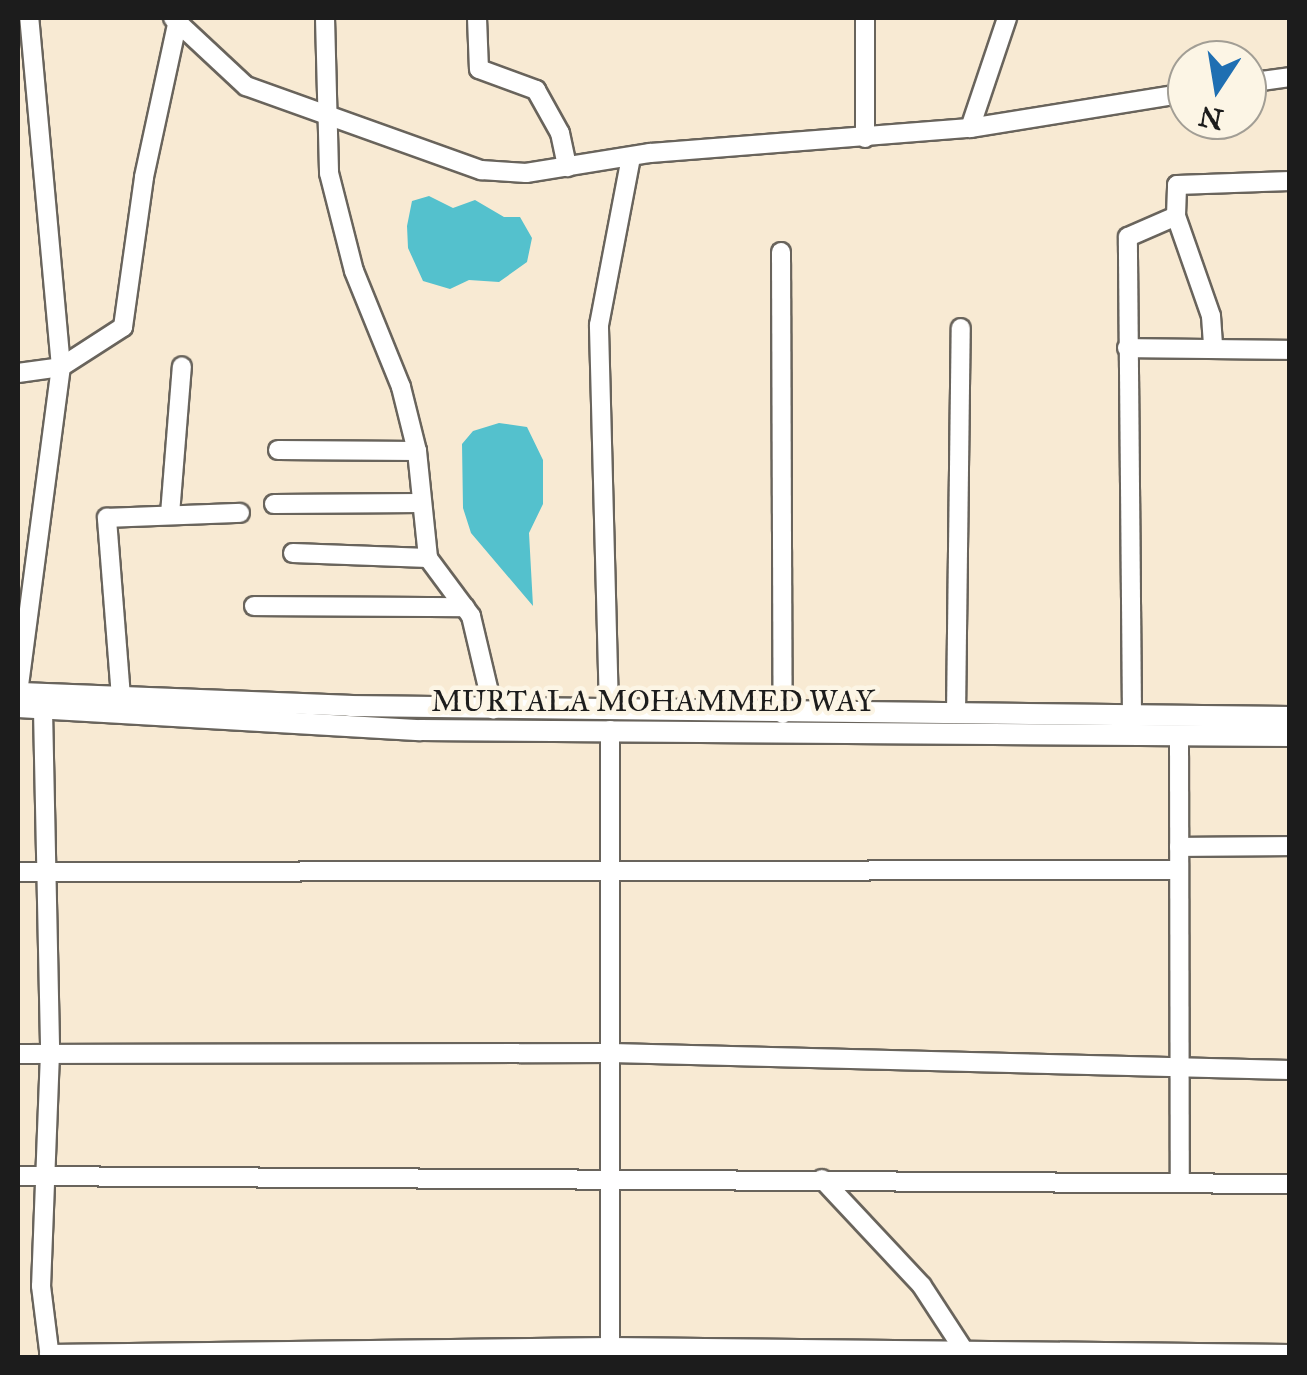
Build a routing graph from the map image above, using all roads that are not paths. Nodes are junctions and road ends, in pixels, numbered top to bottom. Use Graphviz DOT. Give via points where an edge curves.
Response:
graph roads {
  1 [pos="27,18"];
  2 [pos="325,18"];
  3 [pos="477,18"];
  4 [pos="864,18"];
  5 [pos="1007,18"];
  6 [pos="175,21"];
  7 [pos="18,37"];
  8 [pos="1167,96"];
  9 [pos="324,113"];
  10 [pos="970,128"];
  11 [pos="865,138"];
  12 [pos="631,158"];
  13 [pos="567,167"];
  14 [pos="1290,181"];
  15 [pos="1176,216"];
  16 [pos="781,252"];
  17 [pos="960,328"];
  18 [pos="1127,348"];
  19 [pos="1214,348"];
  20 [pos="1290,350"];
  21 [pos="182,366"];
  22 [pos="61,367"];
  23 [pos="18,373"];
  24 [pos="278,450"];
  25 [pos="417,451"];
  26 [pos="274,504"];
  27 [pos="421,504"];
  28 [pos="240,513"];
  29 [pos="170,514"];
  30 [pos="293,553"];
  31 [pos="428,558"];
  32 [pos="254,606"];
  33 [pos="465,607"];
  34 [pos="18,693"];
  35 [pos="120,697"];
  36 [pos="18,708"];
  37 [pos="493,709"];
  38 [pos="43,710"];
  39 [pos="784,714"];
  40 [pos="956,714"];
  41 [pos="1132,714"];
  42 [pos="1290,717"];
  43 [pos="609,720"];
  44 [pos="1179,735"];
  45 [pos="1290,736"];
  46 [pos="1290,846"];
  47 [pos="1179,847"];
  48 [pos="608,870"];
  49 [pos="1180,870"];
  50 [pos="18,872"];
  51 [pos="46,872"];
  52 [pos="611,1052"];
  53 [pos="50,1053"];
  54 [pos="18,1054"];
  55 [pos="1179,1068"];
  56 [pos="1290,1070"];
  57 [pos="44,1175"];
  58 [pos="18,1176"];
  59 [pos="609,1176"];
  60 [pos="822,1180"];
  61 [pos="1180,1184"];
  62 [pos="1290,1184"];
  63 [pos="964,1349"];
  64 [pos="610,1352"];
  65 [pos="1290,1354"];
  66 [pos="988,1355"];
  67 [pos="49,1356"];
  1 -- 7 [label="street"];
  1 -- 22 [label="street"];
  2 -- 9 [label="street"];
  3 -- 13 [label="street" via="479,69 536,90 560,133"];
  4 -- 11 [label="street"];
  5 -- 10 [label="street"];
  6 -- 9 [label="street" via="246,86"];
  6 -- 22 [label="street" via="144,177 126,320 119,333"];
  8 -- 10 [label="street"];
  9 -- 13 [label="street" via="482,170"];
  9 -- 25 [label="street" via="330,173 354,271 401,387"];
  10 -- 11 [label="street"];
  11 -- 12 [label="street"];
  12 -- 13 [label="street"];
  12 -- 43 [label="street" via="599,324"];
  14 -- 15 [label="street" via="1183,183 1174,190"];
  15 -- 18 [label="street" via="1128,237"];
  15 -- 19 [label="street" via="1211,316"];
  16 -- 39 [label="street"];
  17 -- 40 [label="street"];
  18 -- 19 [label="street"];
  18 -- 41 [label="street"];
  19 -- 20 [label="street"];
  21 -- 29 [label="street"];
  22 -- 23 [label="street"];
  22 -- 34 [label="street"];
  24 -- 25 [label="street"];
  25 -- 27 [label="street"];
  26 -- 27 [label="street"];
  27 -- 31 [label="street"];
  28 -- 29 [label="street"];
  29 -- 35 [label="street" via="107,518"];
  30 -- 31 [label="street"];
  31 -- 33 [label="street"];
  32 -- 33 [label="street"];
  33 -- 37 [label="street" via="479,637"];
  34 -- 35 [label="main road, MURTALA MOHAMMED WAY"];
  35 -- 37 [label="main road, MURTALA MOHAMMED WAY"];
  36 -- 38 [label="main road, MURTALA MOHAMMED WAY"];
  37 -- 43 [label="main road, MURTALA MOHAMMED WAY"];
  38 -- 43 [label="main road, MURTALA MOHAMMED WAY" via="318,727"];
  38 -- 51 [label="street"];
  39 -- 40 [label="main road, MURTALA MOHAMMED WAY"];
  39 -- 43 [label="main road, MURTALA MOHAMMED WAY"];
  40 -- 41 [label="main road, MURTALA MOHAMMED WAY"];
  41 -- 42 [label="main road, MURTALA MOHAMMED WAY"];
  43 -- 44 [label="main road, MURTALA MOHAMMED WAY"];
  43 -- 48 [label="street"];
  44 -- 45 [label="main road, MURTALA MOHAMMED WAY"];
  44 -- 47 [label="street"];
  46 -- 47 [label="street"];
  47 -- 49 [label="street"];
  48 -- 49 [label="street"];
  48 -- 51 [label="street"];
  48 -- 52 [label="street"];
  49 -- 55 [label="street"];
  50 -- 51 [label="street"];
  51 -- 53 [label="street"];
  52 -- 53 [label="street"];
  52 -- 55 [label="street"];
  52 -- 59 [label="street"];
  53 -- 54 [label="street"];
  53 -- 57 [label="street"];
  55 -- 56 [label="street"];
  55 -- 61 [label="street"];
  57 -- 58 [label="street"];
  57 -- 59 [label="street"];
  57 -- 67 [label="street" via="41,1286"];
  59 -- 60 [label="street"];
  59 -- 64 [label="street"];
  60 -- 61 [label="street"];
  60 -- 63 [label="street" via="922,1286"];
  61 -- 62 [label="street"];
  63 -- 64 [label="street"];
  63 -- 66 [label="street"];
  64 -- 67 [label="street"];
  65 -- 66 [label="street"];
}
